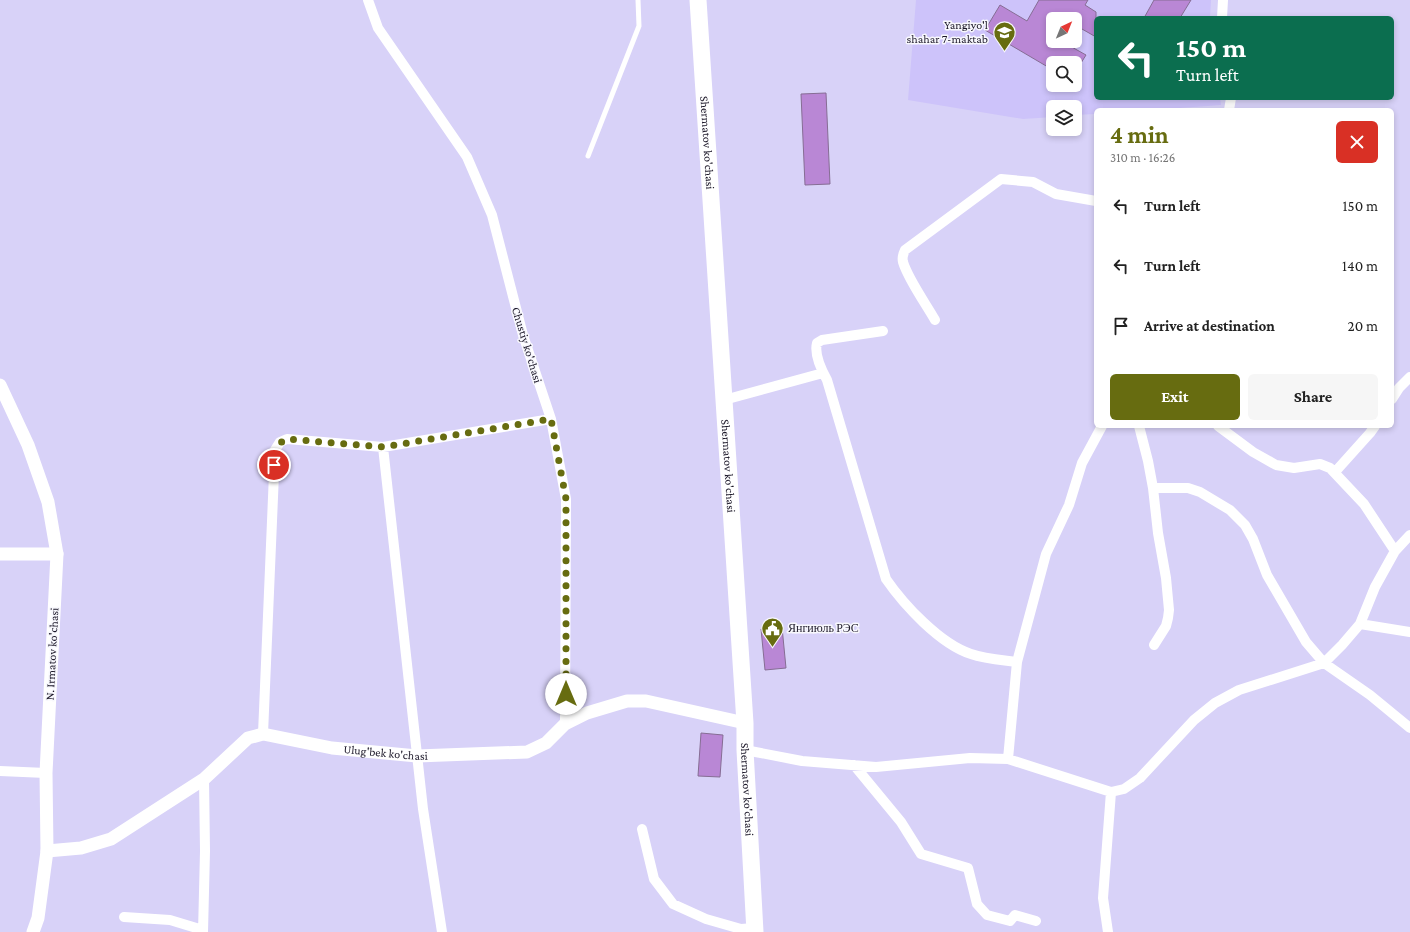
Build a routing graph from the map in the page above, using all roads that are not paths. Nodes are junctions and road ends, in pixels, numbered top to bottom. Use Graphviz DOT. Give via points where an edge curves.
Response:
graph roads {
  1 [pos="368,0"];
  2 [pos="638,0"];
  3 [pos="698,0"];
  4 [pos="1223,0"];
  5 [pos="1222,16"];
  6 [pos="588,156"];
  7 [pos="1094,201"];
  8 [pos="935,320"];
  9 [pos="883,331"];
  10 [pos="823,373"];
  11 [pos="1410,376"];
  12 [pos="0,385"];
  13 [pos="1394,397"];
  14 [pos="724,400"];
  15 [pos="551,419"];
  16 [pos="1101,428"];
  17 [pos="1140,428"];
  18 [pos="1221,428"];
  19 [pos="1374,428"];
  20 [pos="383,447"];
  21 [pos="1335,472"];
  22 [pos="1152,488"];
  23 [pos="1410,535"];
  24 [pos="1395,551"];
  25 [pos="0,554"];
  26 [pos="57,554"];
  27 [pos="1360,624"];
  28 [pos="1410,632"];
  29 [pos="1154,645"];
  30 [pos="1017,662"];
  31 [pos="1324,663"];
  32 [pos="745,723"];
  33 [pos="565,724"];
  34 [pos="1410,728"];
  35 [pos="263,734"];
  36 [pos="745,750"];
  37 [pos="417,756"];
  38 [pos="1008,759"];
  39 [pos="854,765"];
  40 [pos="0,771"];
  41 [pos="46,773"];
  42 [pos="204,778"];
  43 [pos="1111,792"];
  44 [pos="642,829"];
  45 [pos="47,851"];
  46 [pos="124,917"];
  47 [pos="1036,922"];
  48 [pos="754,930"];
  49 [pos="203,931"];
  50 [pos="33,932"];
  51 [pos="442,932"];
  52 [pos="1108,932"];
  1 -- 15 [label="street, Chustiy ko'chasi" via="378,28 467,157 492,216 523,335"];
  2 -- 6 [label="lane" via="639,26"];
  3 -- 14 [label="main road, Shermatov ko'chasi"];
  4 -- 5 [label="street"];
  7 -- 8 [label="street" via="1056,194 1033,182 1001,179 905,250 902,261"];
  9 -- 10 [label="street" via="817,343 816,350"];
  10 -- 14 [label="street"];
  10 -- 30 [label="street" via="886,580 915,614 958,649 971,654"];
  11 -- 13 [label="street"];
  12 -- 26 [label="street, N. Irmatov ko'chasi" via="28,445 48,502"];
  14 -- 32 [label="main road, Shermatov ko'chasi"];
  15 -- 20 [label="street"];
  15 -- 33 [label="street, Chustiy ko'chasi" via="566,499"];
  16 -- 30 [label="street" via="1082,463 1069,505 1046,554"];
  17 -- 22 [label="street"];
  18 -- 21 [label="street" via="1252,452 1276,465 1294,468 1320,464"];
  19 -- 21 [label="street"];
  20 -- 35 [label="street" via="287,439 280,442 275,450"];
  20 -- 37 [label="street"];
  21 -- 24 [label="street" via="1364,504"];
  22 -- 29 [label="street" via="1169,610 1166,626"];
  22 -- 31 [label="street" via="1188,488 1200,492 1230,510 1245,525 1267,576 1306,642"];
  23 -- 24 [label="street"];
  24 -- 27 [label="street" via="1375,587"];
  25 -- 26 [label="street"];
  26 -- 41 [label="street, N. Irmatov ko'chasi"];
  27 -- 28 [label="street"];
  27 -- 31 [label="street"];
  30 -- 38 [label="street"];
  31 -- 34 [label="street" via="1370,695"];
  31 -- 43 [label="street" via="1239,690 1215,703 1194,720 1140,778 1124,789"];
  32 -- 33 [label="street, Ulug'bek ko'chasi" via="646,701 627,701 587,713"];
  32 -- 36 [label="main road, Shermatov ko'chasi"];
  33 -- 37 [label="street, Ulug'bek ko'chasi" via="546,743 527,752"];
  35 -- 37 [label="street, Ulug'bek ko'chasi" via="332,748"];
  35 -- 42 [label="street" via="248,738"];
  36 -- 39 [label="street" via="802,761"];
  36 -- 48 [label="main road, Shermatov ko'chasi"];
  37 -- 51 [label="street"];
  38 -- 39 [label="street" via="970,758 876,767"];
  38 -- 43 [label="street"];
  39 -- 47 [label="street" via="901,822 921,854 968,868 977,904 987,915 1010,921 1015,915"];
  40 -- 41 [label="street"];
  41 -- 45 [label="street, N. Irmatov ko'chasi"];
  42 -- 45 [label="street" via="111,839 81,848"];
  42 -- 49 [label="street"];
  43 -- 52 [label="street" via="1103,898"];
  44 -- 48 [label="street" via="654,879 673,904 706,919"];
  45 -- 50 [label="street, N. Irmatov ko'chasi" via="38,918"];
  46 -- 49 [label="street" via="170,920"];
}
